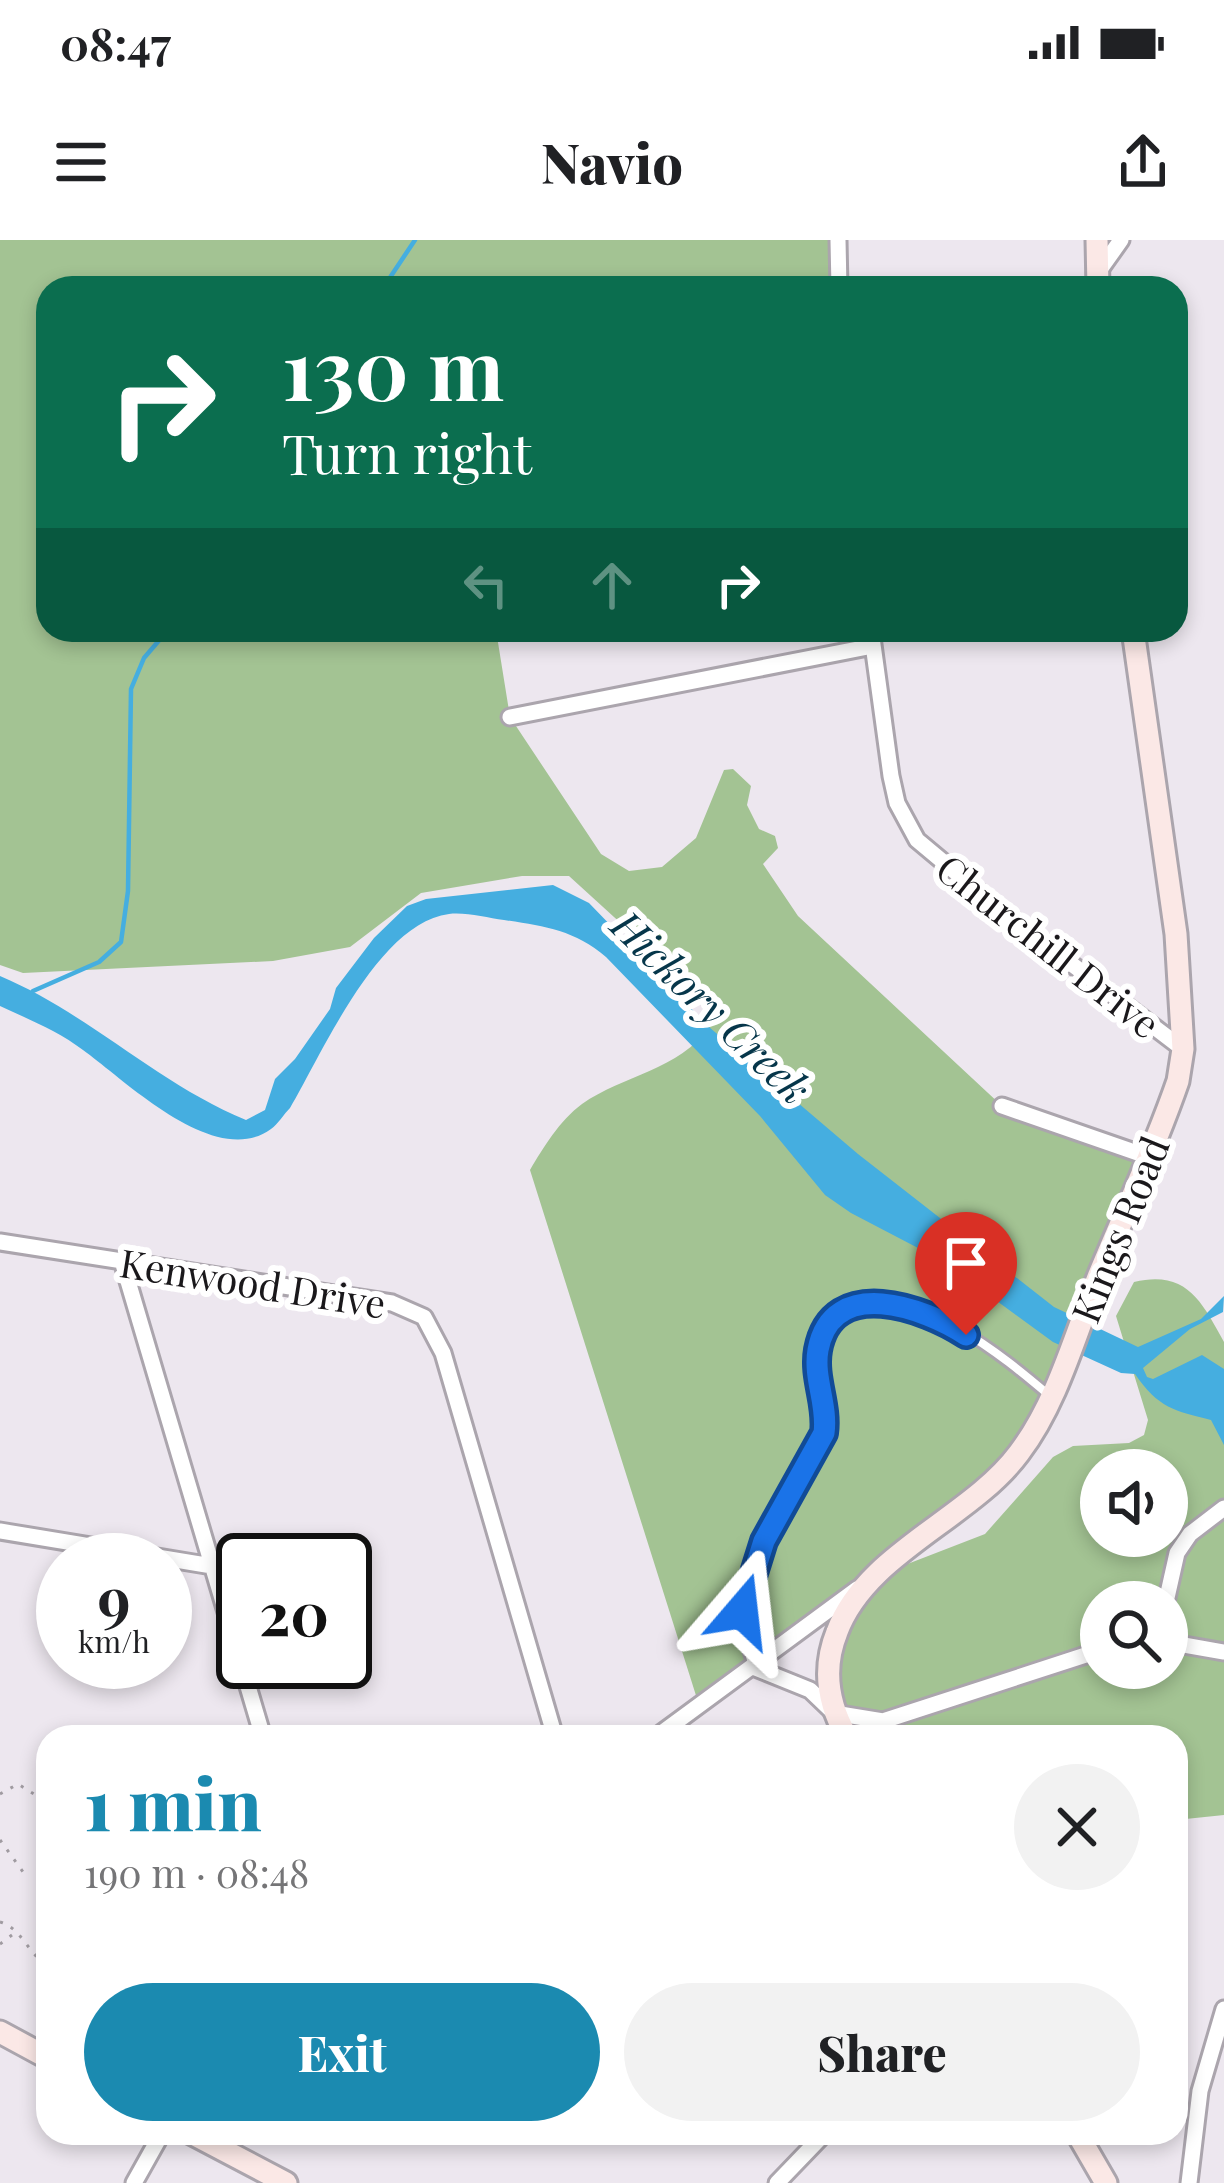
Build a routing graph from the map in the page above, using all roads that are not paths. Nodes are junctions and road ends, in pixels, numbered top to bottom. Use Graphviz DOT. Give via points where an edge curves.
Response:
graph roads {
  1 [pos="838,240"];
  2 [pos="1097,240"];
  3 [pos="1121,240"];
  4 [pos="839,276"];
  5 [pos="1098,276"];
  6 [pos="1100,276"];
  7 [pos="854,642"];
  8 [pos="873,642"];
  9 [pos="1135,642"];
  10 [pos="510,717"];
  11 [pos="1184,1049"];
  12 [pos="1003,1106"];
  13 [pos="1149,1157"];
  14 [pos="0,1242"];
  15 [pos="122,1261"];
  16 [pos="1050,1396"];
  17 [pos="1224,1508"];
  18 [pos="0,1531"];
  19 [pos="212,1566"];
  20 [pos="873,1577"];
  21 [pos="1171,1581"];
  22 [pos="1188,1646"];
  23 [pos="1224,1652"];
  24 [pos="1080,1656"];
  25 [pos="753,1667"];
  26 [pos="834,1713"];
  27 [pos="259,1725"];
  28 [pos="552,1725"];
  29 [pos="673,1725"];
  30 [pos="841,1725"];
  31 [pos="1224,2009"];
  32 [pos="0,2032"];
  33 [pos="36,2051"];
  34 [pos="155,2145"];
  35 [pos="214,2145"];
  36 [pos="814,2145"];
  37 [pos="1084,2145"];
  38 [pos="134,2183"];
  39 [pos="286,2183"];
  40 [pos="778,2183"];
  41 [pos="1106,2183"];
  42 [pos="1189,2183"];
  1 -- 4 [label="street"];
  2 -- 5 [label="street"];
  3 -- 6 [label="street"];
  7 -- 10 [label="street"];
  8 -- 11 [label="street, Churchill Drive" via="897,803 917,840"];
  9 -- 11 [label="street, Kings Road"];
  11 -- 13 [label="street, Kings Road"];
  12 -- 13 [label="street"];
  13 -- 16 [label="street, Kings Road"];
  14 -- 15 [label="street, Kenwood Drive"];
  15 -- 19 [label="street"];
  15 -- 28 [label="street, Kenwood Drive" via="392,1304 424,1317 443,1353"];
  16 -- 20 [label="street, Kings Road" via="1007,1470"];
  16 -- 25 [label="lane" via="943,1320 894,1303 871,1302 831,1322 818,1347 824,1433 764,1541 742,1611"];
  17 -- 21 [label="street" via="1190,1534"];
  18 -- 19 [label="street"];
  19 -- 27 [label="street"];
  20 -- 25 [label="street"];
  20 -- 26 [label="street, Kings Road" via="831,1652"];
  22 -- 23 [label="street"];
  24 -- 26 [label="street" via="900,1718"];
  25 -- 26 [label="street" via="810,1690"];
  25 -- 29 [label="street"];
  26 -- 30 [label="street, Kings Road"];
  31 -- 42 [label="street" via="1200,2091"];
  32 -- 33 [label="street"];
  34 -- 38 [label="street"];
  35 -- 39 [label="street"];
  36 -- 40 [label="street"];
  37 -- 41 [label="street"];
}
